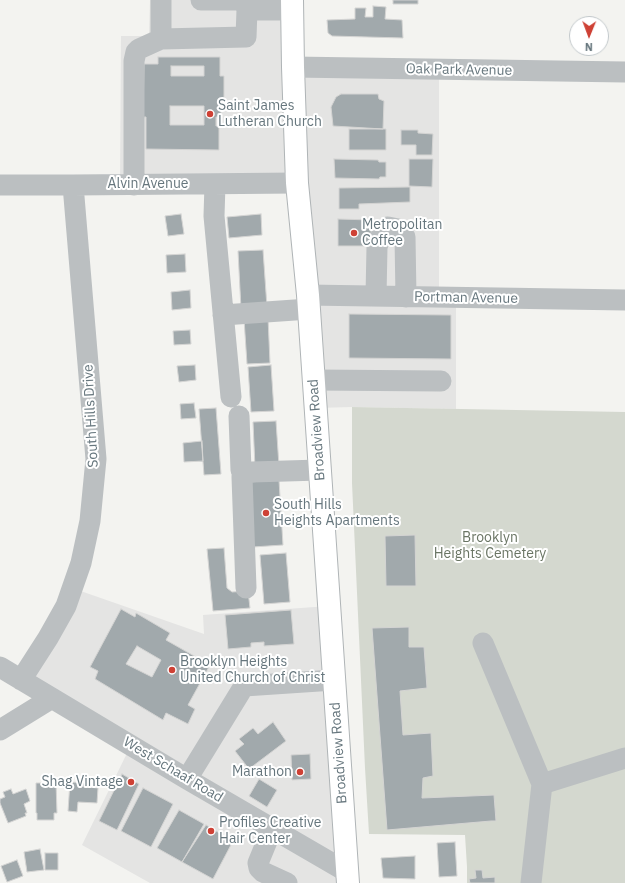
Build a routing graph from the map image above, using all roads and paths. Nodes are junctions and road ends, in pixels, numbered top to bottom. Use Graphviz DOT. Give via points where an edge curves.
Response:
graph roads {
  1 [pos="161,0"];
  2 [pos="201,0"];
  3 [pos="292,5"];
  4 [pos="247,10"];
  5 [pos="161,39"];
  6 [pos="293,67"];
  7 [pos="625,72"];
  8 [pos="297,183"];
  9 [pos="0,184"];
  10 [pos="134,184"];
  11 [pos="216,184"];
  12 [pos="73,185"];
  13 [pos="376,296"];
  14 [pos="406,297"];
  15 [pos="625,300"];
  16 [pos="308,302"];
  17 [pos="223,315"];
  18 [pos="314,380"];
  19 [pos="441,381"];
  20 [pos="231,397"];
  21 [pos="239,416"];
  22 [pos="320,470"];
  23 [pos="244,473"];
  24 [pos="246,588"];
  25 [pos="482,643"];
  26 [pos="0,667"];
  27 [pos="21,680"];
  28 [pos="334,680"];
  29 [pos="52,698"];
  30 [pos="0,730"];
  31 [pos="625,758"];
  32 [pos="187,780"];
  33 [pos="542,784"];
  34 [pos="272,829"];
  35 [pos="347,877"];
  36 [pos="287,883"];
  37 [pos="531,883"];
  1 -- 5 [label="street"];
  2 -- 4 [label="street" via="244,0"];
  3 -- 4 [label="street"];
  3 -- 6 [label="main road, Broadview Road"];
  4 -- 5 [label="street" via="246,38"];
  5 -- 10 [label="street" via="136,52 134,61"];
  6 -- 7 [label="street, Oak Park Avenue"];
  6 -- 8 [label="main road, Broadview Road"];
  8 -- 11 [label="street, Alvin Avenue"];
  8 -- 16 [label="main road, Broadview Road"];
  9 -- 12 [label="street, Alvin Avenue"];
  10 -- 11 [label="street, Alvin Avenue"];
  10 -- 12 [label="street, Alvin Avenue"];
  11 -- 17 [label="street" via="214,216"];
  12 -- 27 [label="street, South Hills Drive" via="96,459 90,521 82,564 66,606"];
  13 -- 14 [label="street, Portman Avenue"];
  13 -- 14 [label="street" via="377,247 388,227 398,229 405,237"];
  13 -- 16 [label="street, Portman Avenue"];
  14 -- 15 [label="street, Portman Avenue"];
  16 -- 17 [label="street, Portman Avenue"];
  16 -- 18 [label="main road, Broadview Road"];
  17 -- 20 [label="street"];
  18 -- 19 [label="street"];
  18 -- 22 [label="main road, Broadview Road"];
  21 -- 23 [label="street" via="241,470"];
  22 -- 23 [label="street"];
  22 -- 28 [label="main road, Broadview Road"];
  23 -- 24 [label="street" via="242,477"];
  25 -- 33 [label="street"];
  26 -- 27 [label="street, West Schaaf Road"];
  27 -- 29 [label="street, West Schaaf Road"];
  28 -- 32 [label="street" via="244,686"];
  28 -- 35 [label="main road, Broadview Road"];
  29 -- 30 [label="street"];
  29 -- 32 [label="street, West Schaaf Road"];
  31 -- 33 [label="street"];
  32 -- 34 [label="street, West Schaaf Road"];
  33 -- 37 [label="street"];
  34 -- 35 [label="street, West Schaaf Road"];
  34 -- 36 [label="street" via="258,863 259,868"];
}
